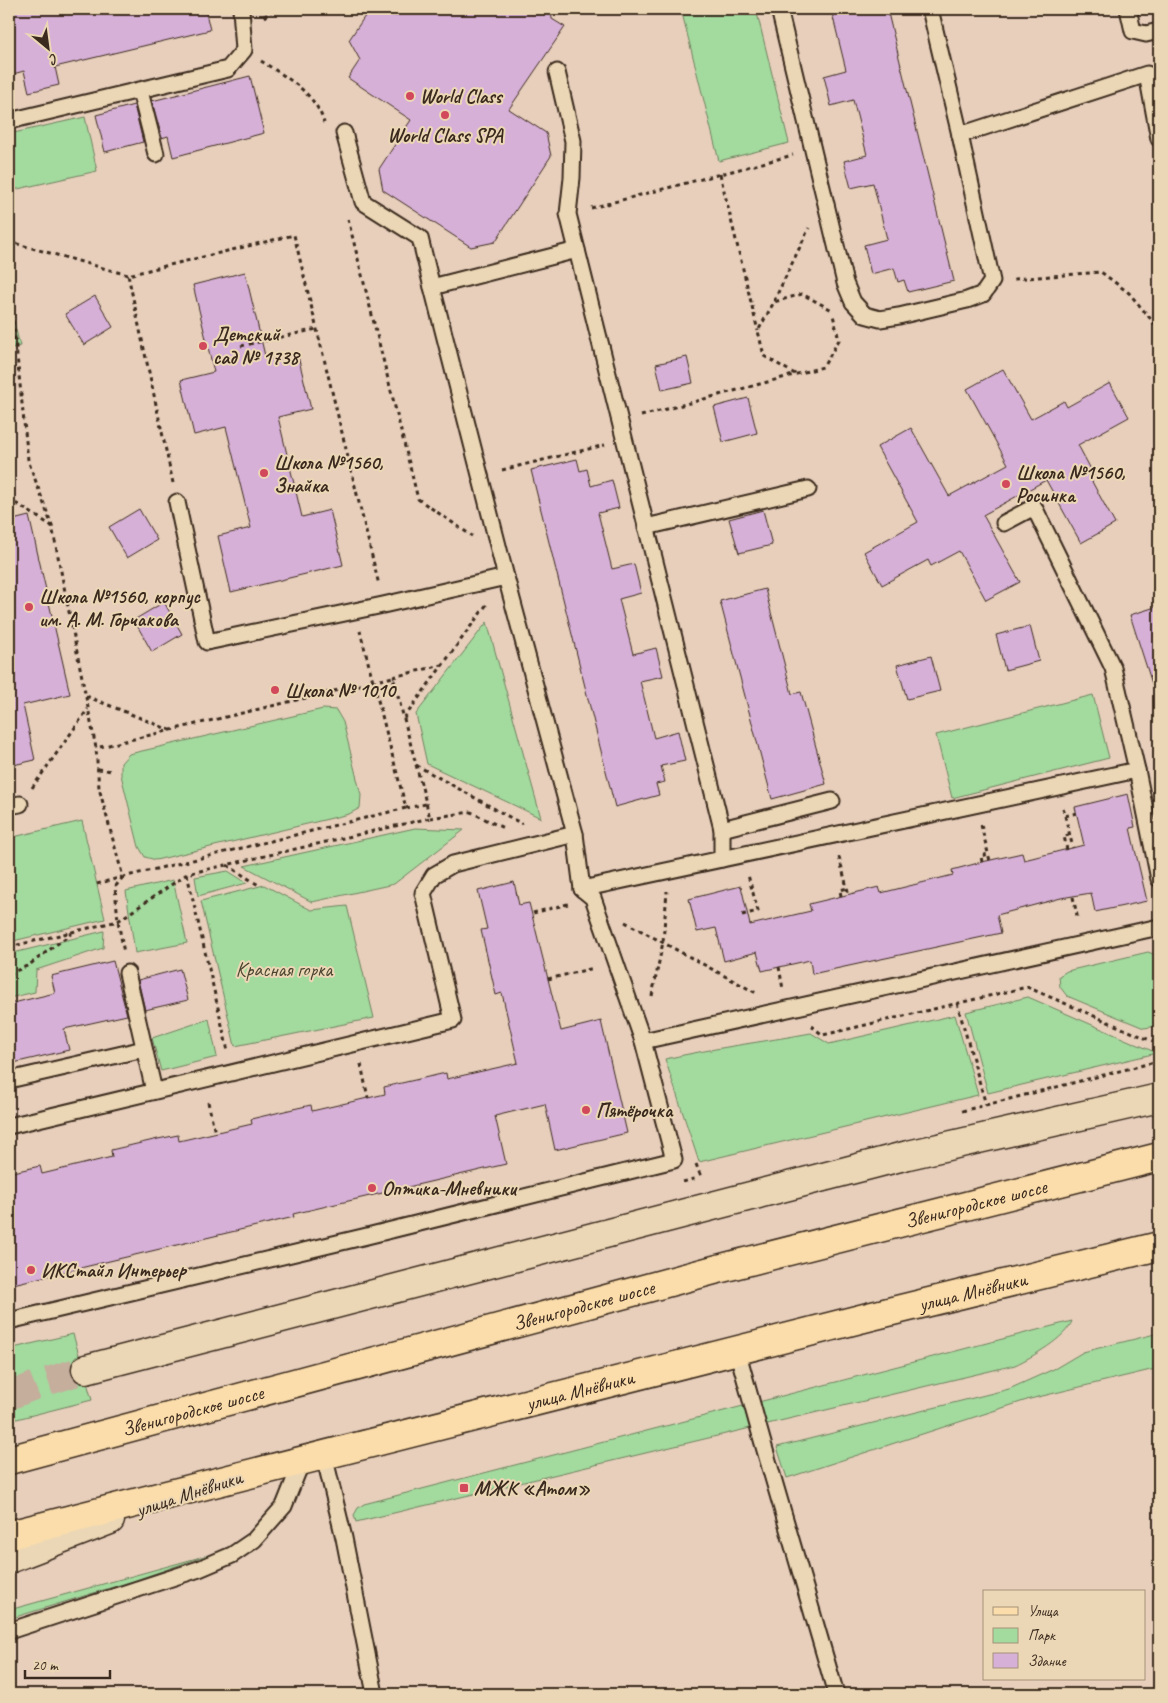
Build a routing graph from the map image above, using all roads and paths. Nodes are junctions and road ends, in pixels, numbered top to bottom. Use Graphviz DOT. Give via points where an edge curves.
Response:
graph roads {
  1 [pos="240,9"];
  2 [pos="779,9"];
  3 [pos="930,9"];
  4 [pos="1128,9"];
  5 [pos="1159,31"];
  6 [pos="558,72"];
  7 [pos="1153,72"];
  8 [pos="284,76"];
  9 [pos="140,91"];
  10 [pos="9,121"];
  11 [pos="327,132"];
  12 [pos="344,133"];
  13 [pos="960,135"];
  14 [pos="1159,139"];
  15 [pos="156,154"];
  16 [pos="794,155"];
  17 [pos="720,174"];
  18 [pos="346,210"];
  19 [pos="568,214"];
  20 [pos="810,226"];
  21 [pos="9,240"];
  22 [pos="577,250"];
  23 [pos="128,275"];
  24 [pos="9,281"];
  25 [pos="992,281"];
  26 [pos="432,287"];
  27 [pos="774,302"];
  28 [pos="317,329"];
  29 [pos="1159,329"];
  30 [pos="758,331"];
  31 [pos="241,346"];
  32 [pos="796,375"];
  33 [pos="620,422"];
  34 [pos="625,440"];
  35 [pos="480,476"];
  36 [pos="808,489"];
  37 [pos="9,499"];
  38 [pos="177,502"];
  39 [pos="1004,523"];
  40 [pos="52,526"];
  41 [pos="646,528"];
  42 [pos="501,555"];
  43 [pos="506,577"];
  44 [pos="384,606"];
  45 [pos="355,611"];
  46 [pos="442,665"];
  47 [pos="393,677"];
  48 [pos="374,683"];
  49 [pos="86,696"];
  50 [pos="88,709"];
  51 [pos="404,718"];
  52 [pos="170,731"];
  53 [pos="96,748"];
  54 [pos="416,765"];
  55 [pos="98,769"];
  56 [pos="1137,770"];
  57 [pos="112,771"];
  58 [pos="1058,788"];
  59 [pos="832,802"];
  60 [pos="426,804"];
  61 [pos="14,805"];
  62 [pos="976,805"];
  63 [pos="406,808"];
  64 [pos="1077,813"];
  65 [pos="1065,816"];
  66 [pos="430,818"];
  67 [pos="722,829"];
  68 [pos="575,834"];
  69 [pos="834,835"];
  70 [pos="1069,835"];
  71 [pos="551,840"];
  72 [pos="536,844"];
  73 [pos="1073,848"];
  74 [pos="1067,850"];
  75 [pos="742,854"];
  76 [pos="989,854"];
  77 [pos="722,859"];
  78 [pos="990,861"];
  79 [pos="982,862"];
  80 [pos="227,865"];
  81 [pos="670,870"];
  82 [pos="187,874"];
  83 [pos="123,877"];
  84 [pos="1159,879"];
  85 [pos="97,884"];
  86 [pos="260,886"];
  87 [pos="848,888"];
  88 [pos="849,895"];
  89 [pos="841,896"];
  90 [pos="590,897"];
  91 [pos="1073,897"];
  92 [pos="532,913"];
  93 [pos="742,915"];
  94 [pos="1087,918"];
  95 [pos="1078,920"];
  96 [pos="118,921"];
  97 [pos="1070,922"];
  98 [pos="1159,927"];
  99 [pos="74,931"];
  100 [pos="663,942"];
  101 [pos="9,947"];
  102 [pos="615,962"];
  103 [pos="779,967"];
  104 [pos="127,973"];
  105 [pos="9,974"];
  106 [pos="548,979"];
  107 [pos="957,1003"];
  108 [pos="788,1010"];
  109 [pos="812,1027"];
  110 [pos="802,1029"];
  111 [pos="643,1041"];
  112 [pos="356,1044"];
  113 [pos="1159,1044"];
  114 [pos="144,1049"];
  115 [pos="233,1073"];
  116 [pos="9,1080"];
  117 [pos="203,1080"];
  118 [pos="154,1091"];
  119 [pos="368,1098"];
  120 [pos="1159,1098"];
  121 [pos="986,1105"];
  122 [pos="9,1126"];
  123 [pos="215,1133"];
  124 [pos="1159,1157"];
  125 [pos="695,1160"];
  126 [pos="701,1178"];
  127 [pos="1159,1246"];
  128 [pos="9,1321"];
  129 [pos="737,1350"];
  130 [pos="86,1369"];
  131 [pos="313,1458"];
  132 [pos="9,1460"];
  133 [pos="202,1486"];
  134 [pos="9,1535"];
  135 [pos="9,1559"];
  136 [pos="9,1632"];
  137 [pos="375,1694"];
  138 [pos="836,1694"];
  1 -- 9 [label="lane" via="244,50 228,69"];
  2 -- 25 [label="lane" via="844,283 853,302 865,315 880,319 967,300 983,294"];
  3 -- 13 [label="lane"];
  4 -- 5 [label="lane" via="1133,31 1146,34"];
  6 -- 19 [label="lane" via="573,141"];
  7 -- 13 [label="lane"];
  7 -- 14 [label="lane"];
  8 -- 11 [label="path" via="312,98 322,113"];
  9 -- 10 [label="lane"];
  9 -- 15 [label="lane"];
  12 -- 26 [label="lane" via="363,202 420,238"];
  13 -- 25 [label="lane"];
  16 -- 17 [label="path"];
  17 -- 19 [label="path"];
  17 -- 30 [label="path"];
  18 -- 42 [label="path" via="418,499"];
  19 -- 22 [label="lane"];
  20 -- 27 [label="path"];
  21 -- 23 [label="path"];
  22 -- 26 [label="lane"];
  22 -- 33 [label="lane"];
  23 -- 28 [label="path" via="294,235"];
  23 -- 38 [label="path"];
  24 -- 40 [label="path" via="28,460"];
  25 -- 29 [label="path" via="1102,272 1129,293"];
  26 -- 35 [label="lane"];
  27 -- 30 [label="path"];
  27 -- 32 [label="path" via="802,294 832,310 839,340 823,367"];
  28 -- 31 [label="path"];
  28 -- 44 [label="path"];
  30 -- 32 [label="path" via="764,356"];
  32 -- 33 [label="path"];
  33 -- 34 [label="lane"];
  34 -- 35 [label="path"];
  34 -- 41 [label="lane"];
  35 -- 42 [label="lane"];
  36 -- 41 [label="lane"];
  37 -- 40 [label="path"];
  38 -- 45 [label="lane" via="207,642"];
  39 -- 56 [label="lane" via="1034,507 1113,668"];
  40 -- 49 [label="path"];
  41 -- 67 [label="lane"];
  42 -- 43 [label="lane"];
  43 -- 44 [label="lane"];
  43 -- 46 [label="path"];
  43 -- 68 [label="lane"];
  44 -- 45 [label="lane"];
  45 -- 48 [label="path"];
  46 -- 47 [label="path"];
  46 -- 51 [label="path"];
  47 -- 48 [label="path"];
  47 -- 51 [label="path"];
  48 -- 52 [label="path"];
  48 -- 63 [label="path"];
  49 -- 50 [label="path"];
  49 -- 52 [label="path"];
  50 -- 53 [label="path"];
  50 -- 61 [label="path"];
  51 -- 54 [label="path"];
  52 -- 53 [label="path"];
  53 -- 55 [label="path"];
  54 -- 60 [label="path"];
  54 -- 71 [label="path"];
  55 -- 57 [label="path"];
  55 -- 83 [label="path" via="99,788"];
  56 -- 58 [label="lane"];
  56 -- 84 [label="lane"];
  58 -- 62 [label="lane"];
  58 -- 65 [label="path"];
  59 -- 67 [label="lane"];
  60 -- 63 [label="path"];
  60 -- 66 [label="path"];
  62 -- 69 [label="lane"];
  62 -- 76 [label="path"];
  63 -- 83 [label="path"];
  64 -- 65 [label="path"];
  65 -- 70 [label="path"];
  66 -- 72 [label="path" via="471,812"];
  66 -- 80 [label="path"];
  67 -- 77 [label="lane"];
  68 -- 71 [label="lane"];
  68 -- 90 [label="lane"];
  69 -- 75 [label="lane"];
  69 -- 87 [label="path"];
  70 -- 73 [label="path"];
  70 -- 74 [label="path" via="1064,836"];
  71 -- 72 [label="lane"];
  72 -- 112 [label="lane" via="453,864 434,875 423,893 453,1020"];
  75 -- 77 [label="lane"];
  75 -- 93 [label="path" via="758,911"];
  76 -- 78 [label="path"];
  76 -- 79 [label="path" via="981,856"];
  77 -- 81 [label="lane"];
  80 -- 82 [label="path"];
  80 -- 86 [label="path"];
  81 -- 90 [label="lane"];
  81 -- 100 [label="path"];
  82 -- 96 [label="path"];
  82 -- 115 [label="path"];
  83 -- 85 [label="path"];
  83 -- 96 [label="path" via="115,887"];
  87 -- 88 [label="path"];
  87 -- 89 [label="path" via="840,890"];
  90 -- 92 [label="path"];
  90 -- 100 [label="path"];
  90 -- 102 [label="lane"];
  91 -- 95 [label="path"];
  94 -- 95 [label="path"];
  95 -- 97 [label="path"];
  96 -- 99 [label="path"];
  96 -- 104 [label="path"];
  98 -- 108 [label="lane"];
  99 -- 101 [label="path"];
  99 -- 105 [label="path" via="30,965"];
  100 -- 108 [label="path"];
  100 -- 111 [label="path"];
  102 -- 106 [label="path"];
  102 -- 111 [label="lane"];
  103 -- 108 [label="path"];
  104 -- 114 [label="lane"];
  107 -- 109 [label="path" via="823,1035"];
  107 -- 113 [label="path" via="1028,986"];
  107 -- 121 [label="path"];
  108 -- 109 [label="path"];
  108 -- 111 [label="lane"];
  109 -- 110 [label="path"];
  111 -- 128 [label="lane" via="674,1160"];
  112 -- 115 [label="lane"];
  112 -- 119 [label="path"];
  114 -- 116 [label="lane"];
  114 -- 118 [label="lane"];
  115 -- 117 [label="lane"];
  117 -- 118 [label="lane"];
  117 -- 123 [label="path"];
  118 -- 122 [label="lane"];
  120 -- 130 [label="main road" via="908,1155"];
  124 -- 132 [label="main road, Звенигородское шоссе" via="714,1270"];
  125 -- 126 [label="path"];
  127 -- 129 [label="main road, улица Мнёвники"];
  129 -- 131 [label="main road, улица Мнёвники"];
  129 -- 138 [label="lane"];
  131 -- 133 [label="main road, улица Мнёвники"];
  131 -- 136 [label="lane" via="284,1506 254,1540 232,1555 199,1570"];
  131 -- 137 [label="lane" via="344,1538"];
  133 -- 134 [label="main road"];
  133 -- 135 [label="main road, улица Мнёвники"];
}
